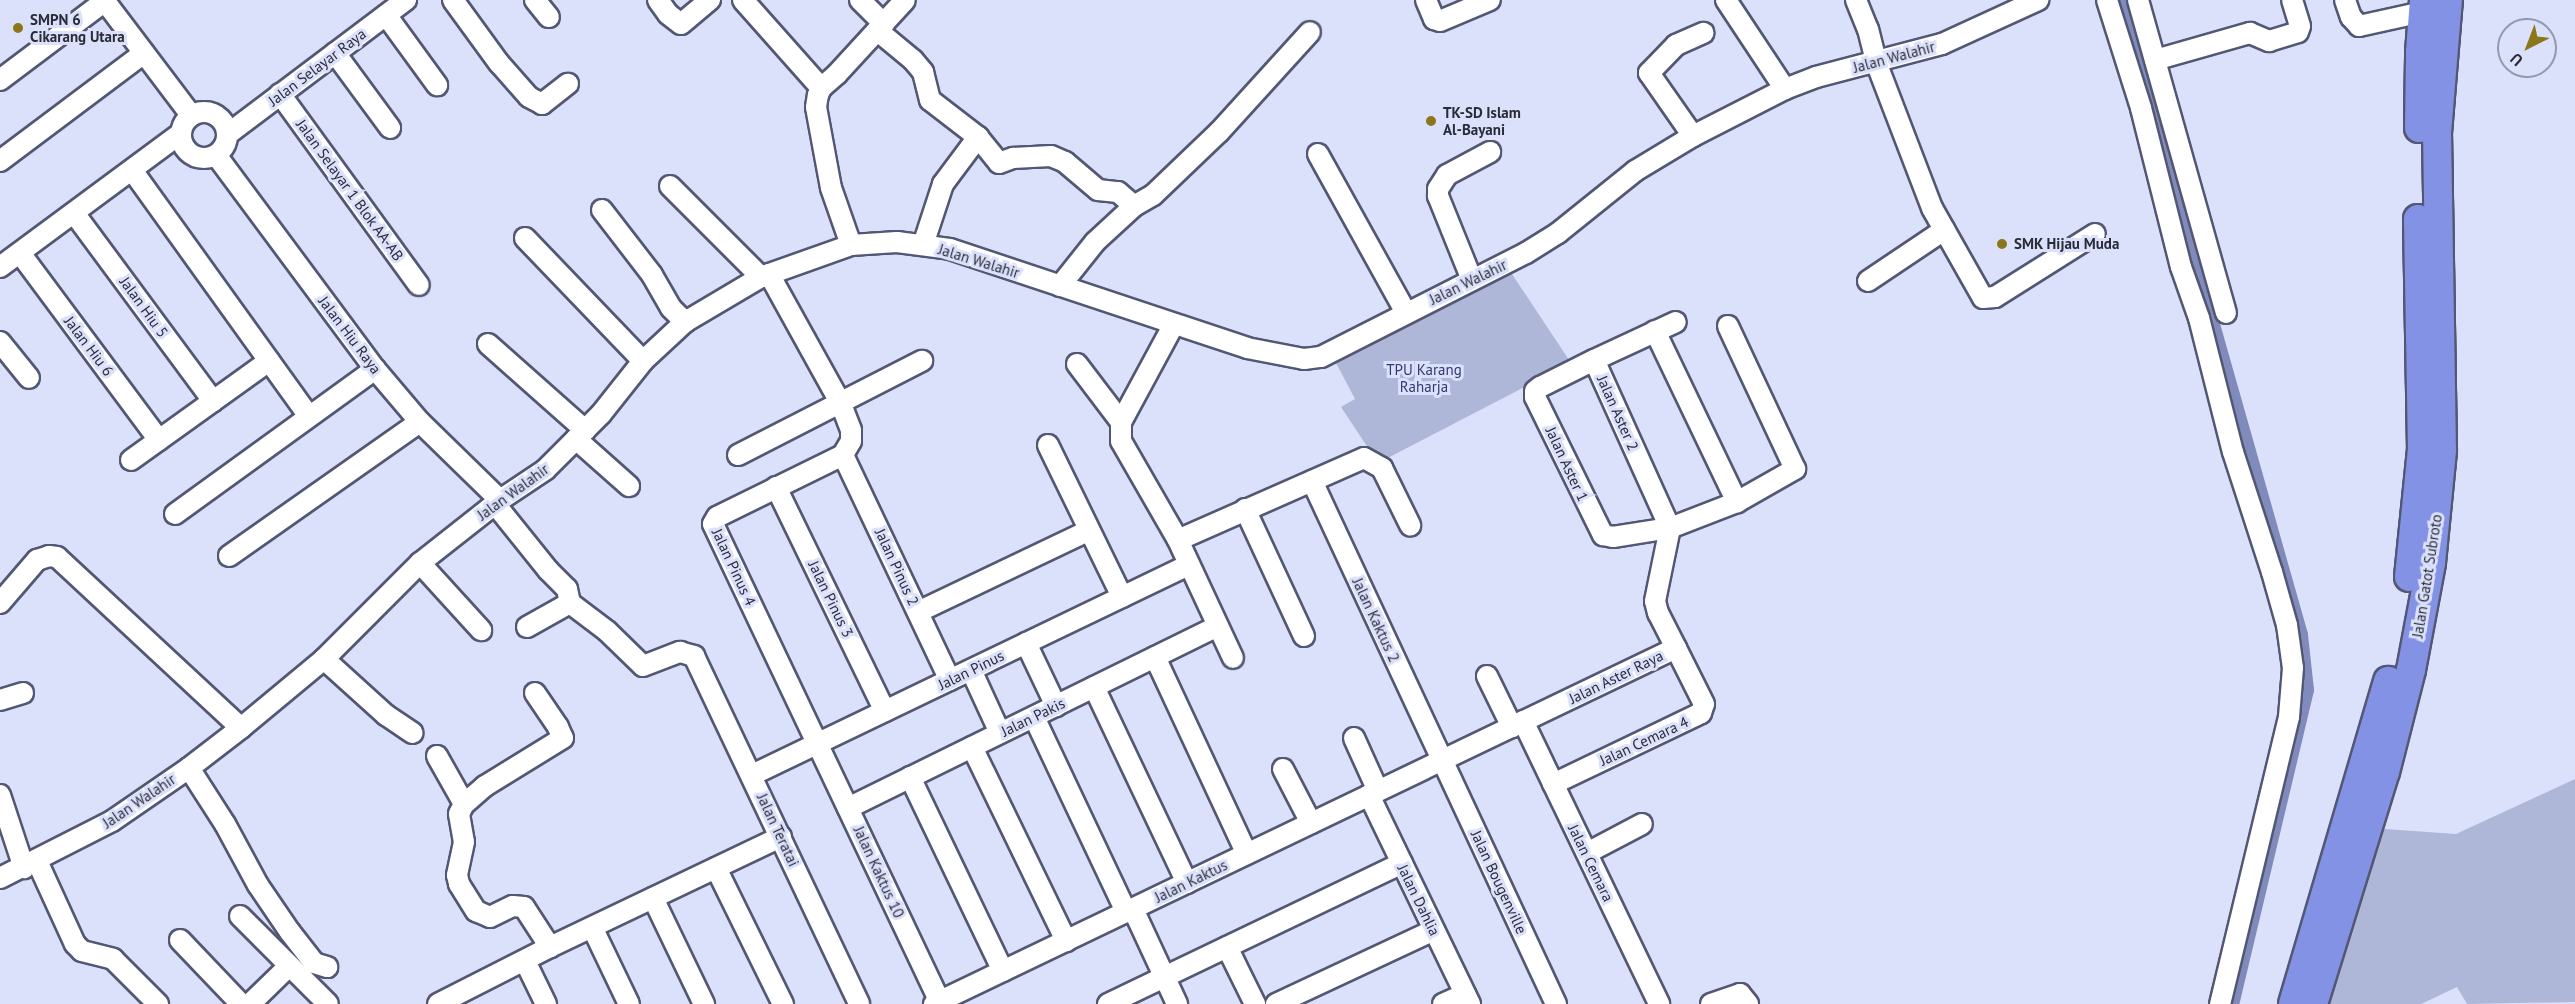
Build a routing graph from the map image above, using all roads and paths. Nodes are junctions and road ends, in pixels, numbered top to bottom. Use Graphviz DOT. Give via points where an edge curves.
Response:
graph roads {
  1 [pos="406,0"];
  2 [pos="453,0"];
  3 [pos="535,0"];
  4 [pos="658,0"];
  5 [pos="710,0"];
  6 [pos="743,0"];
  7 [pos="860,0"];
  8 [pos="905,0"];
  9 [pos="1426,0"];
  10 [pos="1490,0"];
  11 [pos="1726,0"];
  12 [pos="1856,0"];
  13 [pos="2038,0"];
  14 [pos="2107,0"];
  15 [pos="2292,0"];
  16 [pos="2345,0"];
  17 [pos="2448,0"];
  18 [pos="105,1"];
  19 [pos="2423,6"];
  20 [pos="2130,11"];
  21 [pos="386,15"];
  22 [pos="549,17"];
  23 [pos="881,27"];
  24 [pos="1310,32"];
  25 [pos="1702,33"];
  26 [pos="144,53"];
  27 [pos="335,53"];
  28 [pos="2155,60"];
  29 [pos="1876,62"];
  30 [pos="0,80"];
  31 [pos="568,84"];
  32 [pos="437,85"];
  33 [pos="821,88"];
  34 [pos="1785,89"];
  35 [pos="2150,89"];
  36 [pos="280,94"];
  37 [pos="191,115"];
  38 [pos="390,128"];
  39 [pos="2428,133"];
  40 [pos="180,134"];
  41 [pos="228,134"];
  42 [pos="1693,136"];
  43 [pos="978,137"];
  44 [pos="1490,152"];
  45 [pos="1318,154"];
  46 [pos="216,155"];
  47 [pos="0,161"];
  48 [pos="132,170"];
  49 [pos="670,186"];
  50 [pos="1134,206"];
  51 [pos="602,210"];
  52 [pos="74,213"];
  53 [pos="1944,230"];
  54 [pos="2095,234"];
  55 [pos="525,238"];
  56 [pos="850,245"];
  57 [pos="923,245"];
  58 [pos="20,253"];
  59 [pos="0,267"];
  60 [pos="765,276"];
  61 [pos="1472,280"];
  62 [pos="1868,281"];
  63 [pos="419,285"];
  64 [pos="1060,286"];
  65 [pos="1406,313"];
  66 [pos="2226,313"];
  67 [pos="686,322"];
  68 [pos="1676,322"];
  69 [pos="1174,324"];
  70 [pos="1728,326"];
  71 [pos="1655,331"];
  72 [pos="0,342"];
  73 [pos="488,344"];
  74 [pos="1594,360"];
  75 [pos="269,361"];
  76 [pos="643,361"];
  77 [pos="922,361"];
  78 [pos="1077,364"];
  79 [pos="375,369"];
  80 [pos="29,378"];
  81 [pos="213,401"];
  82 [pos="841,404"];
  83 [pos="309,416"];
  84 [pos="420,422"];
  85 [pos="1121,422"];
  86 [pos="581,434"];
  87 [pos="159,440"];
  88 [pos="1048,445"];
  89 [pos="738,455"];
  90 [pos="843,455"];
  91 [pos="130,460"];
  92 [pos="1312,480"];
  93 [pos="628,486"];
  94 [pos="776,487"];
  95 [pos="497,502"];
  96 [pos="1737,502"];
  97 [pos="1245,509"];
  98 [pos="175,514"];
  99 [pos="1410,525"];
  100 [pos="1670,528"];
  101 [pos="1088,531"];
  102 [pos="1178,540"];
  103 [pos="229,556"];
  104 [pos="420,563"];
  105 [pos="1189,565"];
  106 [pos="1122,597"];
  107 [pos="0,603"];
  108 [pos="570,603"];
  109 [pos="918,612"];
  110 [pos="1218,626"];
  111 [pos="527,627"];
  112 [pos="481,630"];
  113 [pos="1304,636"];
  114 [pos="1026,643"];
  115 [pos="1676,648"];
  116 [pos="1155,657"];
  117 [pos="1233,658"];
  118 [pos="324,659"];
  119 [pos="971,670"];
  120 [pos="1487,676"];
  121 [pos="950,680"];
  122 [pos="1094,687"];
  123 [pos="23,693"];
  124 [pos="534,693"];
  125 [pos="0,700"];
  126 [pos="1056,706"];
  127 [pos="885,711"];
  128 [pos="1034,717"];
  129 [pos="1518,724"];
  130 [pos="241,728"];
  131 [pos="413,733"];
  132 [pos="1000,733"];
  133 [pos="1354,738"];
  134 [pos="817,743"];
  135 [pos="972,747"];
  136 [pos="437,756"];
  137 [pos="1442,759"];
  138 [pos="189,768"];
  139 [pos="1283,769"];
  140 [pos="752,775"];
  141 [pos="910,777"];
  142 [pos="1553,784"];
  143 [pos="1374,793"];
  144 [pos="0,795"];
  145 [pos="464,804"];
  146 [pos="848,808"];
  147 [pos="1311,823"];
  148 [pos="1642,824"];
  149 [pos="782,837"];
  150 [pos="1587,853"];
  151 [pos="1246,854"];
  152 [pos="1401,863"];
  153 [pos="31,865"];
  154 [pos="716,868"];
  155 [pos="0,878"];
  156 [pos="1187,883"];
  157 [pos="654,898"];
  158 [pos="1130,910"];
  159 [pos="240,916"];
  160 [pos="593,928"];
  161 [pos="1434,930"];
  162 [pos="180,940"];
  163 [pos="1066,941"];
  164 [pos="550,947"];
  165 [pos="1227,947"];
  166 [pos="525,961"];
  167 [pos="289,966"];
  168 [pos="327,967"];
  169 [pos="1003,971"];
  170 [pos="1164,977"];
  171 [pos="471,997"];
  172 [pos="1467,999"];
  173 [pos="937,1003"];
  174 [pos="158,1004"];
  175 [pos="241,1004"];
  176 [pos="250,1004"];
  177 [pos="328,1004"];
  178 [pos="438,1004"];
  179 [pos="546,1004"];
  180 [pos="629,1004"];
  181 [pos="704,1004"];
  182 [pos="783,1004"];
  183 [pos="859,1004"];
  184 [pos="1108,1004"];
  185 [pos="1177,1004"];
  186 [pos="1255,1004"];
  187 [pos="1276,1004"];
  188 [pos="1443,1004"];
  189 [pos="1556,1004"];
  190 [pos="1659,1004"];
  191 [pos="1711,1004"];
  192 [pos="1748,1004"];
  193 [pos="2220,1004"];
  194 [pos="2293,1004"];
  195 [pos="2313,1004"];
  1 -- 21 [label="street, Jalan Selayar Raya"];
  2 -- 31 [label="street" via="499,63 530,97 542,104"];
  3 -- 22 [label="street"];
  4 -- 5 [label="street" via="681,24"];
  6 -- 33 [label="street"];
  7 -- 23 [label="street"];
  8 -- 23 [label="street"];
  9 -- 10 [label="street" via="1434,18 1440,21"];
  11 -- 34 [label="street"];
  12 -- 29 [label="street"];
  13 -- 29 [label="street, Jalan Walahir" via="1942,44"];
  14 -- 20 [label="street"];
  15 -- 28 [label="street" via="2300,26 2298,32 2269,41 2247,33"];
  16 -- 19 [label="street" via="2358,26"];
  17 -- 39 [label="highway"];
  18 -- 26 [label="street"];
  18 -- 30 [label="street"];
  19 -- 39 [label="highway"];
  20 -- 28 [label="street"];
  20 -- 35 [label="street"];
  21 -- 27 [label="street, Jalan Selayar Raya"];
  21 -- 32 [label="street"];
  23 -- 33 [label="street"];
  23 -- 43 [label="street" via="923,72 930,100"];
  24 -- 50 [label="street" via="1219,132 1153,195"];
  25 -- 42 [label="street" via="1676,45 1648,73"];
  26 -- 37 [label="street"];
  26 -- 47 [label="street"];
  27 -- 36 [label="street, Jalan Selayar Raya"];
  27 -- 38 [label="street"];
  28 -- 35 [label="street"];
  29 -- 34 [label="street, Jalan Walahir"];
  29 -- 53 [label="street"];
  33 -- 56 [label="street" via="816,107 826,165"];
  34 -- 42 [label="street, Jalan Walahir"];
  35 -- 66 [label="street"];
  35 -- 193 [label="street" via="2181,267 2212,365 2233,452 2272,572 2287,626 2293,668 2289,717"];
  36 -- 41 [label="street, Jalan Selayar Raya"];
  36 -- 63 [label="street, Jalan Selayar 1 Blok AA-AB"];
  37 -- 40 [label="street"];
  37 -- 41 [label="street" via="207,111 222,118"];
  39 -- 194 [label="highway, Jalan Gatot Subroto" via="2421,450 2412,560 2389,679"];
  39 -- 195 [label="highway, Jalan Gatot Subroto" via="2442,450 2431,563 2411,670 2385,772"];
  40 -- 46 [label="street" via="184,147 193,155"];
  40 -- 48 [label="street"];
  41 -- 46 [label="street" via="225,146"];
  42 -- 61 [label="street, Jalan Walahir" via="1635,171 1526,253"];
  43 -- 50 [label="street" via="999,163 1013,158 1051,156 1065,162 1098,190 1118,192"];
  43 -- 57 [label="street" via="943,184"];
  44 -- 61 [label="street" via="1447,175 1438,189"];
  45 -- 65 [label="street"];
  46 -- 79 [label="street, Jalan Hiu Raya"];
  48 -- 52 [label="street"];
  48 -- 75 [label="street"];
  49 -- 60 [label="street"];
  50 -- 64 [label="street" via="1095,242"];
  51 -- 67 [label="street" via="652,275 671,308"];
  52 -- 58 [label="street"];
  52 -- 81 [label="street, Jalan Hiu 5"];
  53 -- 54 [label="street" via="1976,289 1987,299"];
  53 -- 62 [label="street"];
  55 -- 76 [label="street"];
  56 -- 57 [label="street, Jalan Walahir"];
  56 -- 60 [label="street, Jalan Walahir"];
  57 -- 64 [label="street, Jalan Walahir" via="950,249"];
  58 -- 59 [label="street"];
  58 -- 87 [label="street, Jalan Hiu 6"];
  60 -- 67 [label="street, Jalan Walahir"];
  60 -- 82 [label="street"];
  61 -- 65 [label="street, Jalan Walahir"];
  64 -- 69 [label="street, Jalan Walahir"];
  65 -- 69 [label="street, Jalan Walahir" via="1336,351 1304,358 1247,348"];
  67 -- 76 [label="street, Jalan Walahir"];
  68 -- 71 [label="street, Jalan Aster 2"];
  69 -- 85 [label="street"];
  70 -- 96 [label="street" via="1795,465 1793,471"];
  71 -- 74 [label="street, Jalan Aster 2"];
  71 -- 96 [label="street"];
  72 -- 80 [label="street"];
  73 -- 86 [label="street"];
  74 -- 100 [label="street, Jalan Aster 2"];
  74 -- 100 [label="street, Jalan Aster 1" via="1540,387 1535,397 1603,535"];
  75 -- 81 [label="street"];
  75 -- 83 [label="street"];
  76 -- 86 [label="street, Jalan Walahir"];
  77 -- 82 [label="street"];
  78 -- 85 [label="street"];
  79 -- 83 [label="street"];
  79 -- 84 [label="street, Jalan Hiu Raya"];
  81 -- 87 [label="street"];
  82 -- 89 [label="street"];
  82 -- 90 [label="street" via="851,430 851,441"];
  83 -- 98 [label="street"];
  84 -- 95 [label="street, Jalan Hiu Raya"];
  84 -- 103 [label="street"];
  85 -- 102 [label="street" via="1121,441"];
  86 -- 93 [label="street"];
  86 -- 95 [label="street, Jalan Walahir" via="545,470"];
  87 -- 91 [label="street"];
  88 -- 101 [label="street"];
  90 -- 94 [label="street, Jalan Pinus 4"];
  90 -- 109 [label="street, Jalan Pinus 2"];
  92 -- 97 [label="street"];
  92 -- 99 [label="street" via="1364,458 1382,468"];
  92 -- 137 [label="street, Jalan Kaktus 2"];
  94 -- 127 [label="street, Jalan Pinus 3"];
  94 -- 134 [label="street, Jalan Pinus 4" via="717,517 713,524"];
  95 -- 104 [label="street, Jalan Walahir"];
  95 -- 108 [label="street, Jalan Hiu Raya" via="567,589"];
  96 -- 100 [label="street"];
  97 -- 102 [label="street"];
  97 -- 113 [label="street"];
  100 -- 115 [label="street, Jalan Aster Raya" via="1655,602"];
  101 -- 106 [label="street"];
  101 -- 109 [label="street"];
  102 -- 105 [label="street"];
  104 -- 112 [label="street"];
  104 -- 118 [label="street, Jalan Walahir"];
  105 -- 106 [label="street, Jalan Pinus"];
  105 -- 110 [label="street"];
  106 -- 114 [label="street, Jalan Pinus"];
  107 -- 130 [label="street" via="37,561 49,556 57,558"];
  108 -- 111 [label="street"];
  108 -- 140 [label="street, Jalan Teratai" via="643,666 680,652 694,656"];
  109 -- 121 [label="street, Jalan Pinus 2"];
  110 -- 116 [label="street, Jalan Pakis"];
  110 -- 117 [label="street"];
  114 -- 119 [label="street, Jalan Pinus"];
  114 -- 126 [label="street"];
  115 -- 129 [label="street, Jalan Aster Raya"];
  115 -- 142 [label="street, Jalan Cemara 4" via="1704,704 1701,713"];
  116 -- 122 [label="street, Jalan Pakis"];
  116 -- 151 [label="street"];
  118 -- 130 [label="street, Jalan Walahir"];
  118 -- 131 [label="street" via="386,715"];
  119 -- 121 [label="street, Jalan Pinus"];
  119 -- 132 [label="street"];
  120 -- 129 [label="street, Jalan Cemara"];
  121 -- 127 [label="street, Jalan Pinus"];
  122 -- 126 [label="street, Jalan Pakis"];
  122 -- 156 [label="street"];
  123 -- 125 [label="street"];
  124 -- 145 [label="street" via="563,738 485,786"];
  126 -- 128 [label="street, Jalan Pakis"];
  127 -- 134 [label="street, Jalan Pinus"];
  128 -- 132 [label="street, Jalan Pakis"];
  128 -- 158 [label="street"];
  129 -- 137 [label="street, Jalan Aster Raya"];
  129 -- 142 [label="street, Jalan Cemara"];
  130 -- 138 [label="street, Jalan Walahir"];
  132 -- 135 [label="street, Jalan Pakis"];
  133 -- 143 [label="street, Jalan Dahlia"];
  134 -- 140 [label="street, Jalan Pinus"];
  134 -- 146 [label="street, Jalan Kaktus 10"];
  135 -- 141 [label="street, Jalan Pakis"];
  135 -- 163 [label="street"];
  136 -- 145 [label="street"];
  137 -- 143 [label="street, Jalan Kaktus"];
  137 -- 189 [label="street, Jalan Bougenville"];
  138 -- 153 [label="street, Jalan Walahir" via="112,821"];
  138 -- 168 [label="street" via="283,922 314,963"];
  139 -- 147 [label="street"];
  140 -- 149 [label="street, Jalan Teratai"];
  141 -- 146 [label="street, Jalan Pakis"];
  141 -- 169 [label="street"];
  142 -- 150 [label="street, Jalan Cemara"];
  143 -- 147 [label="street, Jalan Kaktus"];
  143 -- 152 [label="street, Jalan Dahlia"];
  144 -- 153 [label="street"];
  145 -- 164 [label="street" via="459,814 464,842 457,875 459,884 481,915 490,917 513,906 524,907"];
  146 -- 173 [label="street, Jalan Kaktus 10"];
  147 -- 151 [label="street, Jalan Kaktus"];
  148 -- 150 [label="street"];
  149 -- 154 [label="street"];
  149 -- 183 [label="street, Jalan Teratai"];
  150 -- 190 [label="street, Jalan Cemara"];
  151 -- 156 [label="street, Jalan Kaktus"];
  152 -- 161 [label="street, Jalan Dahlia"];
  152 -- 165 [label="street"];
  153 -- 155 [label="street, Jalan Walahir"];
  153 -- 174 [label="street" via="75,944 82,951 113,958"];
  154 -- 157 [label="street"];
  154 -- 182 [label="street"];
  156 -- 158 [label="street, Jalan Kaktus"];
  157 -- 160 [label="street"];
  157 -- 181 [label="street"];
  158 -- 163 [label="street, Jalan Kaktus"];
  158 -- 170 [label="street"];
  159 -- 167 [label="street"];
  160 -- 164 [label="street"];
  160 -- 180 [label="street"];
  161 -- 172 [label="street, Jalan Dahlia"];
  161 -- 187 [label="street"];
  162 -- 175 [label="street"];
  163 -- 169 [label="street, Jalan Kaktus"];
  164 -- 166 [label="street"];
  165 -- 170 [label="street"];
  165 -- 186 [label="street"];
  166 -- 171 [label="street"];
  166 -- 179 [label="street"];
  167 -- 176 [label="street"];
  167 -- 177 [label="street"];
  169 -- 173 [label="street, Jalan Kaktus"];
  170 -- 184 [label="street"];
  170 -- 185 [label="street"];
  171 -- 178 [label="street"];
  172 -- 188 [label="street"];
  191 -- 192 [label="street" via="1740,994"];
}
